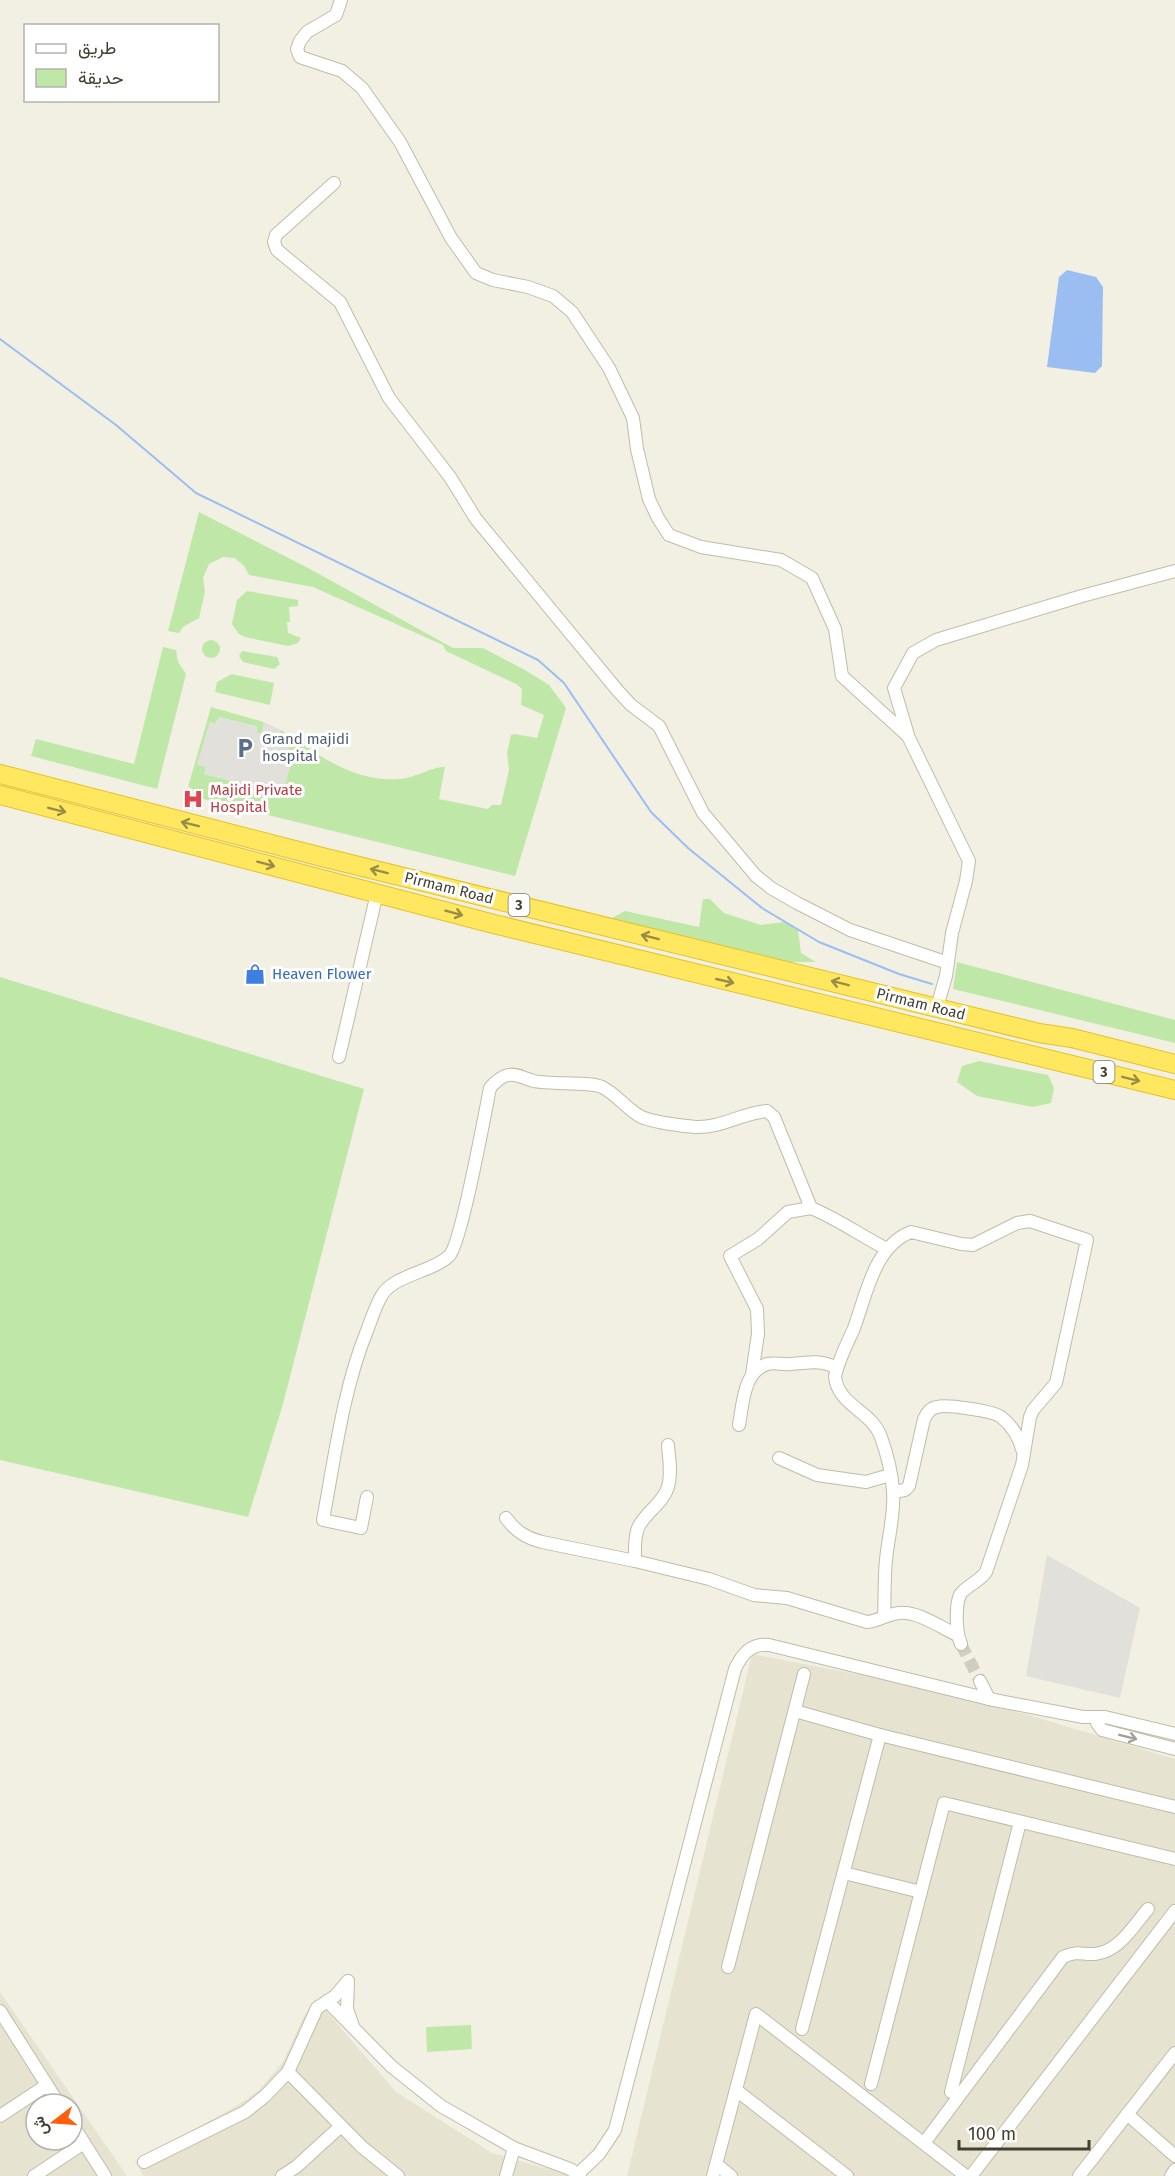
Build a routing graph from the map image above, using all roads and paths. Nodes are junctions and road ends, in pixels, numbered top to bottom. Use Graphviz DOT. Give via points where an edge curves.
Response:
graph roads {
  1 [pos="341,0"];
  2 [pos="333,183"];
  3 [pos="1175,571"];
  4 [pos="909,736"];
  5 [pos="0,774"];
  6 [pos="0,795"];
  7 [pos="111,802"];
  8 [pos="106,822"];
  9 [pos="378,893"];
  10 [pos="948,963"];
  11 [pos="937,1007"];
  12 [pos="339,1057"];
  13 [pos="1175,1064"];
  14 [pos="1175,1090"];
  15 [pos="811,1208"];
  16 [pos="887,1249"];
  17 [pos="837,1368"];
  18 [pos="752,1374"];
  19 [pos="739,1425"];
  20 [pos="668,1445"];
  21 [pos="1024,1456"];
  22 [pos="779,1458"];
  23 [pos="890,1475"];
  24 [pos="893,1492"];
  25 [pos="367,1497"];
  26 [pos="506,1518"];
  27 [pos="635,1561"];
  28 [pos="884,1616"];
  29 [pos="804,1674"];
  30 [pos="980,1681"];
  31 [pos="989,1699"];
  32 [pos="795,1712"];
  33 [pos="1099,1717"];
  34 [pos="1175,1734"];
  35 [pos="880,1735"];
  36 [pos="1175,1749"];
  37 [pos="1175,1807"];
  38 [pos="1020,1822"];
  39 [pos="1175,1859"];
  40 [pos="844,1873"];
  41 [pos="921,1892"];
  42 [pos="1148,1909"];
  43 [pos="1175,1911"];
  44 [pos="728,1967"];
  45 [pos="327,2001"];
  46 [pos="0,2011"];
  47 [pos="802,2029"];
  48 [pos="5,2031"];
  49 [pos="356,2032"];
  50 [pos="1175,2053"];
  51 [pos="288,2072"];
  52 [pos="871,2084"];
  53 [pos="47,2085"];
  54 [pos="736,2090"];
  55 [pos="51,2092"];
  56 [pos="951,2092"];
  57 [pos="1127,2114"];
  58 [pos="0,2116"];
  59 [pos="341,2126"];
  60 [pos="84,2143"];
  61 [pos="924,2143"];
  62 [pos="514,2148"];
  63 [pos="70,2152"];
  64 [pos="1175,2156"];
  65 [pos="144,2162"];
  66 [pos="715,2170"];
  67 [pos="1175,2170"];
  68 [pos="579,2175"];
  69 [pos="33,2176"];
  70 [pos="105,2176"];
  71 [pos="283,2176"];
  72 [pos="398,2176"];
  73 [pos="506,2176"];
  74 [pos="731,2176"];
  75 [pos="847,2176"];
  76 [pos="966,2176"];
  77 [pos="971,2176"];
  78 [pos="1079,2176"];
  79 [pos="1171,2176"];
  1 -- 4 [label="street" via="336,15 300,40 300,57 342,71 362,88 400,142 451,238 476,273 553,296 572,312 609,368 633,418 649,499 669,535 701,547 781,560 812,578 835,629 842,676"];
  2 -- 10 [label="street" via="276,234 277,250 340,302 393,404 450,477 476,519 603,673 631,705 659,726 710,823 747,867 771,888 850,930"];
  3 -- 4 [label="street" via="936,639 913,653 894,688"];
  4 -- 10 [label="street" via="969,861"];
  5 -- 7 [label="highway, Pirmam Road / 3"];
  6 -- 8 [label="highway, Pirmam Road / 3, one-way"];
  7 -- 8 [label="highway"];
  11 -- 7 [label="highway, Pirmam Road / 3, one-way" via="311,855"];
  8 -- 9 [label="highway, Pirmam Road / 3, one-way"];
  9 -- 12 [label="street"];
  9 -- 14 [label="highway, Pirmam Road / 3, one-way"];
  10 -- 11 [label="street"];
  11 -- 13 [label="highway, Pirmam Road / 3"];
  15 -- 16 [label="street"];
  15 -- 18 [label="street" via="788,1212 730,1257 758,1309"];
  15 -- 25 [label="street" via="774,1117 766,1111 696,1127 639,1117 600,1086 535,1082 516,1074 496,1080 490,1088 451,1254 383,1292 354,1368 323,1520 361,1528"];
  16 -- 17 [label="street" via="871,1278"];
  16 -- 21 [label="street" via="911,1232 973,1245 1029,1221 1087,1240 1056,1383 1033,1410"];
  17 -- 18 [label="street" via="825,1362 769,1363"];
  17 -- 23 [label="street" via="836,1385 880,1433"];
  18 -- 19 [label="street"];
  20 -- 27 [label="street" via="668,1488 637,1530"];
  21 -- 24 [label="street" via="1019,1438 998,1414 934,1407 924,1419 909,1486"];
  21 -- 28 [label="street" via="986,1572 960,1595 959,1639 914,1614"];
  22 -- 23 [label="street" via="817,1475 866,1482"];
  23 -- 24 [label="street"];
  24 -- 28 [label="street"];
  26 -- 27 [label="street" via="527,1538"];
  27 -- 28 [label="street" via="867,1622"];
  29 -- 32 [label="street"];
  30 -- 31 [label="street"];
  31 -- 33 [label="street"];
  31 -- 68 [label="street" via="769,1645 758,1645 744,1654 735,1670 615,2130"];
  32 -- 35 [label="street"];
  32 -- 44 [label="street"];
  33 -- 34 [label="street"];
  33 -- 36 [label="street, one-way" via="1097,1723 1102,1730"];
  35 -- 37 [label="street"];
  35 -- 40 [label="street"];
  38 -- 39 [label="street"];
  38 -- 41 [label="street" via="944,1803"];
  38 -- 56 [label="street"];
  40 -- 41 [label="street"];
  40 -- 47 [label="street"];
  41 -- 52 [label="street"];
  42 -- 61 [label="street" via="1110,1949 1063,1957"];
  43 -- 77 [label="street"];
  45 -- 49 [label="street"];
  45 -- 49 [label="street" via="348,1981 347,2010"];
  45 -- 51 [label="street" via="317,2008"];
  46 -- 48 [label="street"];
  48 -- 53 [label="street"];
  49 -- 62 [label="street" via="441,2106"];
  50 -- 57 [label="street"];
  51 -- 59 [label="street"];
  51 -- 65 [label="street" via="245,2112"];
  53 -- 55 [label="street"];
  53 -- 58 [label="street"];
  54 -- 61 [label="street" via="756,2014"];
  54 -- 66 [label="street"];
  54 -- 75 [label="street"];
  57 -- 64 [label="street"];
  57 -- 78 [label="street"];
  59 -- 71 [label="street"];
  59 -- 72 [label="street"];
  60 -- 70 [label="street"];
  61 -- 76 [label="street"];
  62 -- 68 [label="street"];
  62 -- 73 [label="street"];
  63 -- 69 [label="street"];
  66 -- 74 [label="street"];
  67 -- 79 [label="street"];
}
